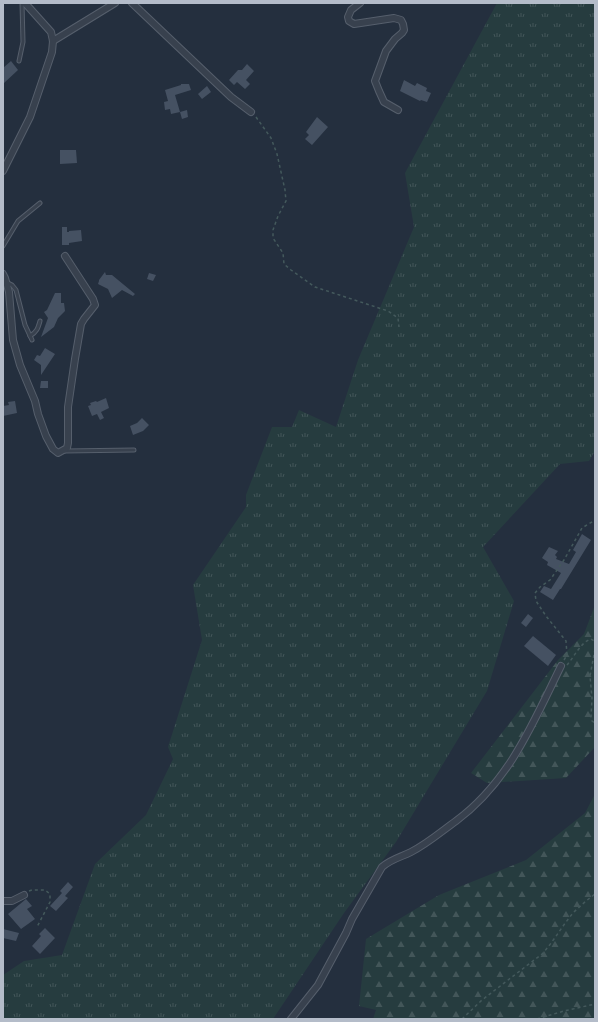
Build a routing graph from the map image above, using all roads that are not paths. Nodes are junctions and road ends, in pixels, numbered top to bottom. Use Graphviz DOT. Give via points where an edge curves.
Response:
graph roads {
  1 [pos="23,3"];
  2 [pos="116,3"];
  3 [pos="132,3"];
  4 [pos="360,3"];
  5 [pos="53,41"];
  6 [pos="19,62"];
  7 [pos="398,110"];
  8 [pos="251,112"];
  9 [pos="3,171"];
  10 [pos="40,203"];
  11 [pos="3,246"];
  12 [pos="65,256"];
  13 [pos="3,274"];
  14 [pos="6,282"];
  15 [pos="40,321"];
  16 [pos="30,336"];
  17 [pos="32,340"];
  18 [pos="64,450"];
  19 [pos="134,450"];
  20 [pos="560,669"];
  21 [pos="24,895"];
  22 [pos="3,902"];
  23 [pos="291,1019"];
  1 -- 5 [label="street" via="51,32"];
  1 -- 6 [label="lane" via="23,42"];
  2 -- 5 [label="street"];
  3 -- 8 [label="street" via="231,97"];
  4 -- 7 [label="street" via="348,16 349,21 354,24 394,18 401,20 403,24 404,30 386,51 375,82 384,102"];
  5 -- 9 [label="street" via="52,52 30,117"];
  10 -- 11 [label="lane" via="18,222"];
  12 -- 18 [label="street" via="95,305 81,324 68,407 68,443"];
  13 -- 14 [label="street"];
  14 -- 16 [label="lane" via="16,290"];
  14 -- 18 [label="street" via="13,340 20,365 35,400 46,436 58,453"];
  15 -- 16 [label="lane" via="38,329"];
  16 -- 17 [label="lane"];
  18 -- 19 [label="lane"];
  20 -- 23 [label="street" via="528,734 485,795 472,809 427,842 382,867 318,984"];
  21 -- 22 [label="street"];
}
